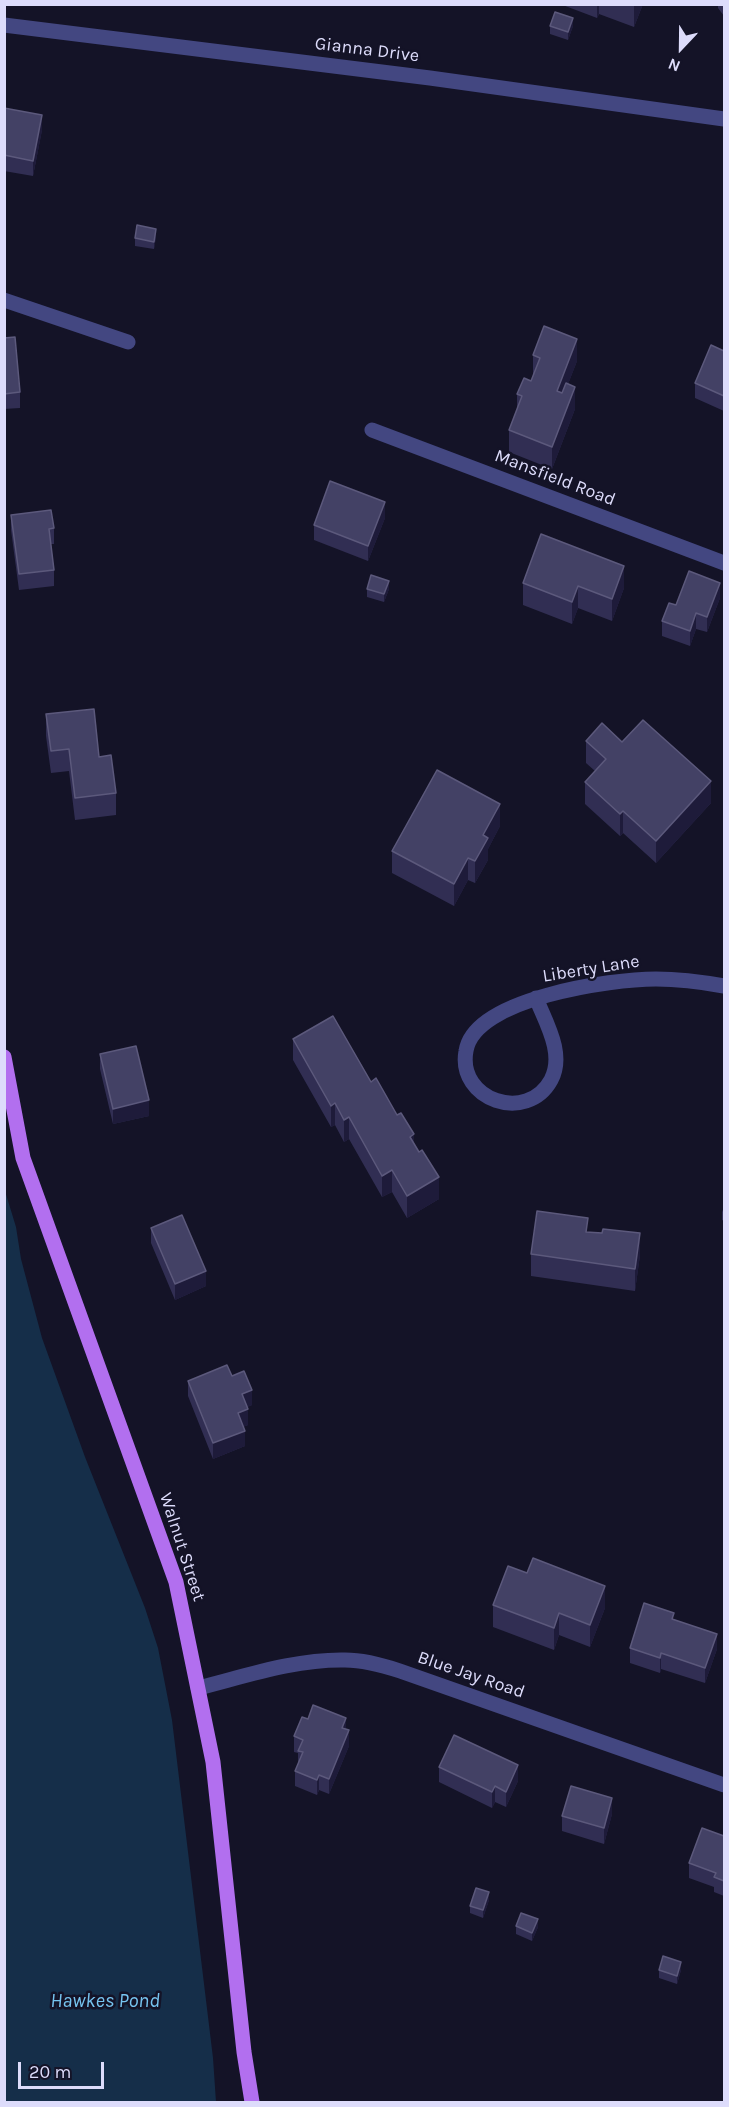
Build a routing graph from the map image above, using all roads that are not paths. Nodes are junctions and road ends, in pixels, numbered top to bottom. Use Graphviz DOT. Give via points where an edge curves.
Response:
graph roads {
  1 [pos="4,25"];
  2 [pos="724,119"];
  3 [pos="4,300"];
  4 [pos="128,342"];
  5 [pos="372,430"];
  6 [pos="724,563"];
  7 [pos="724,986"];
  8 [pos="536,998"];
  9 [pos="4,1057"];
  10 [pos="198,1688"];
  11 [pos="724,1785"];
  12 [pos="252,2103"];
  1 -- 2 [label="street, Gianna Drive"];
  3 -- 4 [label="street"];
  5 -- 6 [label="street, Mansfield Road"];
  7 -- 8 [label="street, Liberty Lane" via="656,979 607,983"];
  8 -- 8 [label="street, Liberty Lane" via="492,1017 470,1037 465,1051 470,1080 492,1100 522,1103 536,1097 554,1073 554,1044"];
  9 -- 10 [label="main road, Walnut Street" via="23,1158 176,1582"];
  10 -- 11 [label="street, Blue Jay Road" via="305,1663 363,1661"];
  10 -- 12 [label="main road, Walnut Street" via="213,1762"];
}
